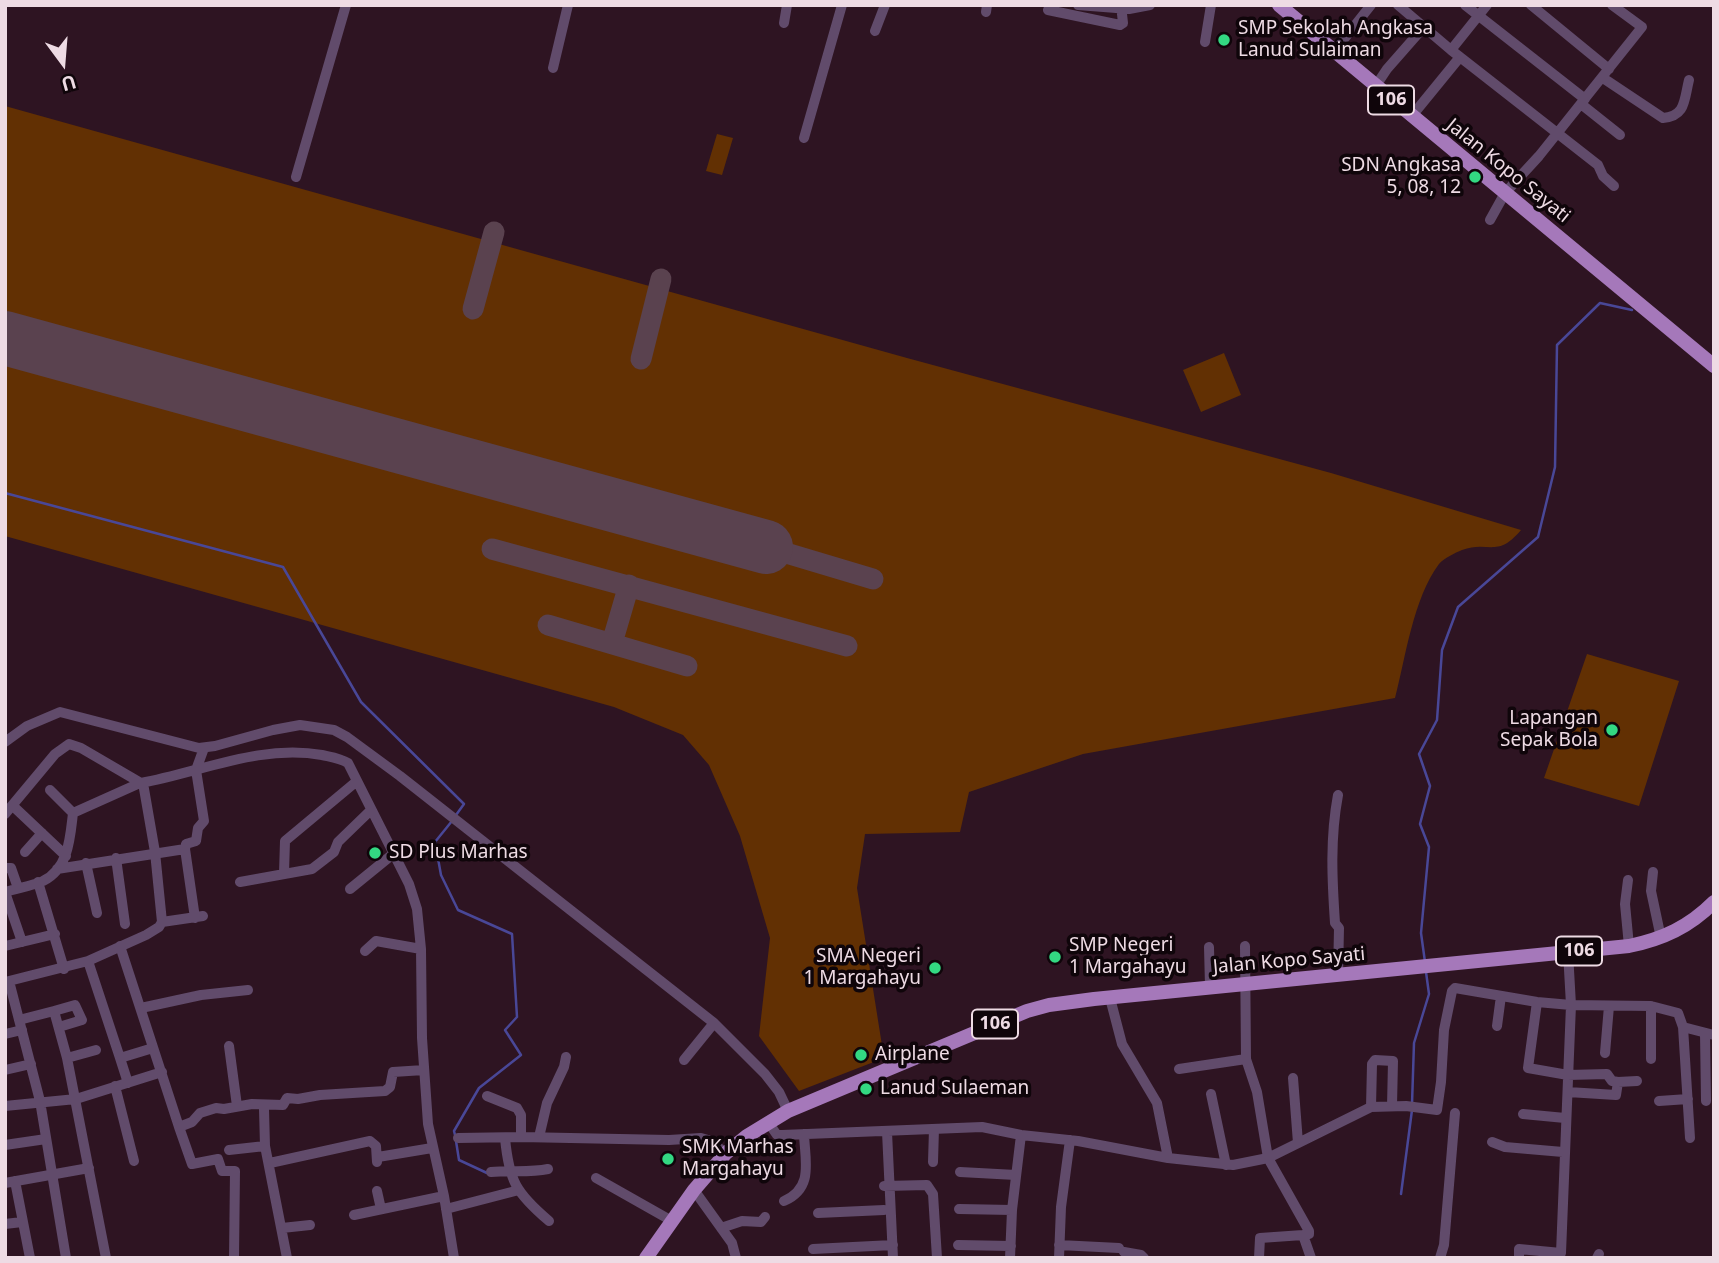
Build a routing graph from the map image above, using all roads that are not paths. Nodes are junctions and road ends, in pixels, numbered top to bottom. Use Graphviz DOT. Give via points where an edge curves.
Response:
graph roads {
  1 [pos="345,5"];
  2 [pos="568,5"];
  3 [pos="787,5"];
  4 [pos="842,5"];
  5 [pos="885,5"];
  6 [pos="1078,5"];
  7 [pos="1150,5"];
  8 [pos="1211,5"];
  9 [pos="1279,5"];
  10 [pos="1371,5"];
  11 [pos="1398,5"];
  12 [pos="1465,5"];
  13 [pos="1487,5"];
  14 [pos="1531,5"];
  15 [pos="1612,5"];
  16 [pos="1122,7"];
  17 [pos="1048,10"];
  18 [pos="1478,16"];
  19 [pos="784,23"];
  20 [pos="1423,28"];
  21 [pos="875,31"];
  22 [pos="1205,42"];
  23 [pos="1333,53"];
  24 [pos="1455,54"];
  25 [pos="553,68"];
  26 [pos="1606,74"];
  27 [pos="1689,80"];
  28 [pos="1375,87"];
  29 [pos="1583,102"];
  30 [pos="1411,117"];
  31 [pos="1558,133"];
  32 [pos="1620,135"];
  33 [pos="804,138"];
  34 [pos="296,177"];
  35 [pos="1614,186"];
  36 [pos="1501,196"];
  37 [pos="1490,220"];
  38 [pos="1714,366"];
  39 [pos="5,742"];
  40 [pos="204,748"];
  41 [pos="196,770"];
  42 [pos="357,781"];
  43 [pos="141,783"];
  44 [pos="50,790"];
  45 [pos="1338,795"];
  46 [pos="9,810"];
  47 [pos="371,810"];
  48 [pos="73,813"];
  49 [pos="42,833"];
  50 [pos="185,849"];
  51 [pos="24,852"];
  52 [pos="155,852"];
  53 [pos="393,855"];
  54 [pos="66,856"];
  55 [pos="116,858"];
  56 [pos="86,863"];
  57 [pos="7,868"];
  58 [pos="57,869"];
  59 [pos="1653,872"];
  60 [pos="284,873"];
  61 [pos="1628,880"];
  62 [pos="38,882"];
  63 [pos="240,882"];
  64 [pos="18,888"];
  65 [pos="350,889"];
  66 [pos="5,892"];
  67 [pos="1714,902"];
  68 [pos="97,914"];
  69 [pos="162,922"];
  70 [pos="125,924"];
  71 [pos="55,934"];
  72 [pos="1661,938"];
  73 [pos="22,942"];
  74 [pos="5,946"];
  75 [pos="120,946"];
  76 [pos="1245,946"];
  77 [pos="1629,946"];
  78 [pos="1209,947"];
  79 [pos="421,949"];
  80 [pos="365,951"];
  81 [pos="1568,952"];
  82 [pos="88,961"];
  83 [pos="64,969"];
  84 [pos="1338,976"];
  85 [pos="7,982"];
  86 [pos="1246,985"];
  87 [pos="1210,987"];
  88 [pos="248,990"];
  89 [pos="1501,996"];
  90 [pos="1110,998"];
  91 [pos="1537,1002"];
  92 [pos="1571,1005"];
  93 [pos="1609,1006"];
  94 [pos="1651,1006"];
  95 [pos="141,1008"];
  96 [pos="54,1011"];
  97 [pos="714,1023"];
  98 [pos="20,1025"];
  99 [pos="1497,1026"];
  100 [pos="59,1027"];
  101 [pos="1683,1027"];
  102 [pos="5,1034"];
  103 [pos="1709,1035"];
  104 [pos="229,1046"];
  105 [pos="153,1048"];
  106 [pos="96,1050"];
  107 [pos="1605,1053"];
  108 [pos="566,1057"];
  109 [pos="67,1058"];
  110 [pos="120,1058"];
  111 [pos="1247,1059"];
  112 [pos="1651,1059"];
  113 [pos="684,1060"];
  114 [pos="31,1065"];
  115 [pos="1179,1069"];
  116 [pos="5,1070"];
  117 [pos="424,1070"];
  118 [pos="162,1072"];
  119 [pos="1568,1075"];
  120 [pos="1293,1078"];
  121 [pos="1637,1081"];
  122 [pos="1618,1082"];
  123 [pos="128,1083"];
  124 [pos="115,1086"];
  125 [pos="1568,1092"];
  126 [pos="1211,1094"];
  127 [pos="487,1096"];
  128 [pos="76,1099"];
  129 [pos="1688,1099"];
  130 [pos="40,1101"];
  131 [pos="1659,1101"];
  132 [pos="1706,1101"];
  133 [pos="5,1106"];
  134 [pos="237,1106"];
  135 [pos="1392,1106"];
  136 [pos="1371,1107"];
  137 [pos="264,1109"];
  138 [pos="788,1111"];
  139 [pos="1455,1113"];
  140 [pos="1523,1114"];
  141 [pos="1565,1118"];
  142 [pos="768,1122"];
  143 [pos="179,1127"];
  144 [pos="934,1129"];
  145 [pos="885,1132"];
  146 [pos="804,1134"];
  147 [pos="1021,1135"];
  148 [pos="521,1137"];
  149 [pos="539,1137"];
  150 [pos="458,1138"];
  151 [pos="505,1138"];
  152 [pos="1690,1138"];
  153 [pos="46,1139"];
  154 [pos="1070,1140"];
  155 [pos="1492,1142"];
  156 [pos="1298,1143"];
  157 [pos="5,1145"];
  158 [pos="265,1146"];
  159 [pos="432,1148"];
  160 [pos="229,1150"];
  161 [pos="1563,1152"];
  162 [pos="726,1153"];
  163 [pos="1168,1158"];
  164 [pos="1268,1158"];
  165 [pos="134,1161"];
  166 [pos="270,1163"];
  167 [pos="933,1163"];
  168 [pos="1226,1166"];
  169 [pos="89,1168"];
  170 [pos="548,1169"];
  171 [pos="508,1170"];
  172 [pos="491,1172"];
  173 [pos="960,1172"];
  174 [pos="51,1174"];
  175 [pos="1016,1175"];
  176 [pos="596,1178"];
  177 [pos="10,1182"];
  178 [pos="887,1186"];
  179 [pos="519,1190"];
  180 [pos="694,1190"];
  181 [pos="377,1191"];
  182 [pos="444,1196"];
  183 [pos="784,1201"];
  184 [pos="381,1209"];
  185 [pos="446,1209"];
  186 [pos="959,1209"];
  187 [pos="884,1210"];
  188 [pos="1012,1210"];
  189 [pos="818,1213"];
  190 [pos="354,1215"];
  191 [pos="765,1217"];
  192 [pos="549,1221"];
  193 [pos="672,1221"];
  194 [pos="22,1222"];
  195 [pos="5,1224"];
  196 [pos="310,1225"];
  197 [pos="282,1228"];
  198 [pos="721,1228"];
  199 [pos="1305,1235"];
  200 [pos="890,1245"];
  201 [pos="958,1245"];
  202 [pos="1059,1245"];
  203 [pos="813,1249"];
  204 [pos="972,1252"];
  205 [pos="1010,1252"];
  206 [pos="1551,1255"];
  207 [pos="1142,1257"];
  208 [pos="30,1258"];
  209 [pos="66,1258"];
  210 [pos="106,1258"];
  211 [pos="234,1258"];
  212 [pos="287,1258"];
  213 [pos="454,1258"];
  214 [pos="646,1258"];
  215 [pos="736,1258"];
  216 [pos="887,1258"];
  217 [pos="894,1258"];
  218 [pos="937,1258"];
  219 [pos="1059,1258"];
  220 [pos="1259,1258"];
  221 [pos="1311,1258"];
  222 [pos="1440,1258"];
  223 [pos="1518,1258"];
  1 -- 34 [label="street"];
  2 -- 25 [label="street"];
  3 -- 19 [label="street"];
  4 -- 33 [label="street"];
  5 -- 21 [label="street"];
  6 -- 16 [label="street"];
  7 -- 16 [label="street"];
  8 -- 22 [label="street"];
  9 -- 23 [label="main road, Jalan Kopo Sayati / 106"];
  10 -- 23 [label="street"];
  11 -- 20 [label="street"];
  12 -- 18 [label="street"];
  13 -- 18 [label="street"];
  14 -- 26 [label="street"];
  15 -- 26 [label="street" via="1642,27"];
  16 -- 17 [label="street" via="1120,25"];
  18 -- 24 [label="street"];
  18 -- 29 [label="street"];
  20 -- 24 [label="street"];
  20 -- 28 [label="street"];
  23 -- 28 [label="main road, Jalan Kopo Sayati / 106"];
  24 -- 30 [label="street"];
  24 -- 31 [label="street"];
  26 -- 27 [label="street" via="1663,118 1681,113"];
  26 -- 29 [label="street"];
  28 -- 30 [label="main road, Jalan Kopo Sayati / 106"];
  29 -- 31 [label="street"];
  29 -- 32 [label="street"];
  30 -- 36 [label="main road, Jalan Kopo Sayati / 106"];
  31 -- 35 [label="street" via="1598,165"];
  31 -- 36 [label="street"];
  36 -- 37 [label="street"];
  36 -- 38 [label="main road, Jalan Kopo Sayati / 106"];
  39 -- 40 [label="street" via="26,726 60,712"];
  40 -- 41 [label="street"];
  40 -- 97 [label="street" via="291,726 334,730 453,817"];
  41 -- 42 [label="street" via="298,752 341,759"];
  41 -- 43 [label="street"];
  41 -- 50 [label="street" via="204,821 197,840"];
  42 -- 47 [label="street"];
  42 -- 60 [label="street" via="285,841"];
  43 -- 46 [label="street" via="69,744 55,754"];
  43 -- 48 [label="street"];
  43 -- 52 [label="street"];
  44 -- 48 [label="street"];
  45 -- 84 [label="street" via="1331,867 1339,928"];
  46 -- 49 [label="street"];
  47 -- 53 [label="street"];
  47 -- 60 [label="street" via="338,842 334,852 312,869"];
  48 -- 54 [label="street"];
  49 -- 51 [label="street"];
  49 -- 54 [label="street"];
  50 -- 52 [label="street"];
  50 -- 69 [label="street" via="199,917"];
  52 -- 55 [label="street"];
  52 -- 69 [label="street"];
  53 -- 65 [label="street"];
  53 -- 79 [label="street" via="414,900"];
  54 -- 58 [label="street"];
  55 -- 56 [label="street"];
  55 -- 70 [label="street"];
  56 -- 58 [label="street"];
  56 -- 68 [label="street"];
  57 -- 64 [label="street" via="11,868"];
  58 -- 62 [label="street"];
  59 -- 72 [label="street" via="1651,891"];
  60 -- 63 [label="street"];
  61 -- 77 [label="street"];
  62 -- 64 [label="street"];
  62 -- 71 [label="street"];
  64 -- 66 [label="street"];
  66 -- 73 [label="street"];
  67 -- 72 [label="main road, Jalan Kopo Sayati / 106" via="1693,922"];
  69 -- 75 [label="street" via="152,932"];
  71 -- 73 [label="street"];
  71 -- 83 [label="street"];
  72 -- 77 [label="main road, Jalan Kopo Sayati / 106"];
  73 -- 74 [label="street"];
  75 -- 82 [label="street"];
  75 -- 95 [label="street"];
  76 -- 86 [label="street"];
  77 -- 81 [label="main road, Jalan Kopo Sayati / 106"];
  78 -- 87 [label="street"];
  79 -- 80 [label="street" via="376,941"];
  79 -- 117 [label="street"];
  81 -- 84 [label="main road, Jalan Kopo Sayati / 106"];
  81 -- 92 [label="street"];
  82 -- 83 [label="street"];
  82 -- 110 [label="street"];
  83 -- 85 [label="street"];
  84 -- 86 [label="main road, Jalan Kopo Sayati / 106"];
  85 -- 98 [label="street"];
  86 -- 87 [label="main road, Jalan Kopo Sayati / 106"];
  86 -- 111 [label="street"];
  87 -- 90 [label="main road, Jalan Kopo Sayati / 106"];
  88 -- 95 [label="street"];
  89 -- 91 [label="street"];
  89 -- 99 [label="street"];
  89 -- 135 [label="street" via="1452,991 1438,1109"];
  90 -- 138 [label="main road, Jalan Kopo Sayati / 106" via="1027,1011"];
  90 -- 163 [label="street" via="1122,1044 1157,1103"];
  91 -- 92 [label="street"];
  91 -- 119 [label="street" via="1528,1068"];
  92 -- 93 [label="street"];
  92 -- 119 [label="street"];
  93 -- 94 [label="street"];
  93 -- 107 [label="street"];
  94 -- 101 [label="street" via="1678,1013"];
  94 -- 112 [label="street"];
  95 -- 105 [label="street"];
  96 -- 98 [label="street"];
  96 -- 100 [label="street"];
  96 -- 100 [label="street" via="75,1004 82,1020"];
  97 -- 113 [label="street"];
  97 -- 138 [label="street" via="765,1074"];
  98 -- 102 [label="street"];
  98 -- 114 [label="street"];
  100 -- 109 [label="street"];
  101 -- 103 [label="street"];
  101 -- 129 [label="street"];
  103 -- 132 [label="street"];
  104 -- 134 [label="street"];
  105 -- 110 [label="street"];
  105 -- 118 [label="street"];
  106 -- 109 [label="street"];
  108 -- 149 [label="street" via="547,1102"];
  109 -- 128 [label="street"];
  110 -- 123 [label="street"];
  111 -- 115 [label="street"];
  111 -- 164 [label="street"];
  114 -- 116 [label="street"];
  114 -- 130 [label="street"];
  117 -- 134 [label="street" via="396,1071 388,1088 379,1093"];
  117 -- 159 [label="street"];
  118 -- 123 [label="street"];
  118 -- 143 [label="street"];
  119 -- 122 [label="street" via="1607,1074"];
  119 -- 125 [label="street"];
  120 -- 156 [label="street"];
  121 -- 122 [label="street"];
  122 -- 125 [label="street" via="1616,1095"];
  123 -- 124 [label="street"];
  124 -- 128 [label="street"];
  124 -- 165 [label="street"];
  125 -- 141 [label="street"];
  126 -- 168 [label="street"];
  127 -- 148 [label="street" via="519,1110"];
  128 -- 130 [label="street"];
  128 -- 169 [label="street"];
  129 -- 131 [label="street"];
  129 -- 152 [label="street"];
  130 -- 133 [label="street"];
  130 -- 153 [label="street"];
  134 -- 143 [label="street" via="206,1110"];
  135 -- 136 [label="street"];
  135 -- 136 [label="street" via="1393,1061 1375,1060"];
  136 -- 156 [label="street"];
  137 -- 158 [label="street"];
  138 -- 142 [label="main road, Jalan Kopo Sayati / 106"];
  139 -- 222 [label="street"];
  140 -- 141 [label="street"];
  141 -- 161 [label="street"];
  142 -- 146 [label="street" via="777,1135"];
  142 -- 162 [label="main road, Jalan Kopo Sayati / 106"];
  143 -- 211 [label="street" via="192,1164 218,1159 222,1171 235,1171"];
  144 -- 145 [label="street"];
  144 -- 147 [label="street" via="982,1127"];
  144 -- 167 [label="street"];
  145 -- 146 [label="street"];
  145 -- 178 [label="street"];
  146 -- 183 [label="street" via="804,1181 798,1193"];
  147 -- 154 [label="street"];
  147 -- 175 [label="street"];
  148 -- 149 [label="street"];
  148 -- 151 [label="street"];
  149 -- 162 [label="street" via="701,1138"];
  150 -- 151 [label="street"];
  151 -- 171 [label="street"];
  153 -- 157 [label="street"];
  153 -- 174 [label="street"];
  154 -- 163 [label="street"];
  154 -- 202 [label="street"];
  155 -- 161 [label="street"];
  156 -- 164 [label="street"];
  158 -- 160 [label="street"];
  158 -- 166 [label="street"];
  159 -- 166 [label="street" via="377,1159 376,1144 370,1140"];
  159 -- 182 [label="street"];
  161 -- 206 [label="street"];
  162 -- 180 [label="main road, Jalan Kopo Sayati / 106"];
  163 -- 168 [label="street"];
  164 -- 168 [label="street"];
  164 -- 199 [label="street" via="1309,1231"];
  166 -- 197 [label="street"];
  169 -- 174 [label="street"];
  169 -- 210 [label="street"];
  170 -- 171 [label="street"];
  171 -- 172 [label="street"];
  171 -- 179 [label="street"];
  173 -- 175 [label="street"];
  174 -- 177 [label="street"];
  174 -- 209 [label="street"];
  175 -- 188 [label="street"];
  176 -- 193 [label="street"];
  177 -- 194 [label="street"];
  178 -- 187 [label="street"];
  178 -- 200 [label="street"];
  178 -- 218 [label="street" via="927,1185 932,1189"];
  179 -- 185 [label="street"];
  179 -- 192 [label="street"];
  180 -- 193 [label="main road, Jalan Kopo Sayati / 106"];
  180 -- 198 [label="street"];
  181 -- 184 [label="street"];
  182 -- 184 [label="street"];
  182 -- 185 [label="street"];
  184 -- 190 [label="street"];
  185 -- 213 [label="street"];
  186 -- 188 [label="street"];
  187 -- 189 [label="street"];
  187 -- 200 [label="street"];
  188 -- 205 [label="street"];
  191 -- 198 [label="street" via="761,1222 743,1221"];
  193 -- 214 [label="main road, Jalan Kopo Sayati / 106"];
  194 -- 195 [label="street"];
  194 -- 208 [label="street"];
  196 -- 197 [label="street"];
  197 -- 212 [label="street"];
  198 -- 215 [label="street"];
  199 -- 220 [label="street" via="1262,1237"];
  199 -- 221 [label="street"];
  200 -- 203 [label="street"];
  200 -- 216 [label="street"];
  200 -- 217 [label="street"];
  201 -- 204 [label="street"];
  202 -- 207 [label="street" via="1121,1250"];
  202 -- 219 [label="street"];
  204 -- 205 [label="street"];
  206 -- 223 [label="street" via="1519,1249"];
}
